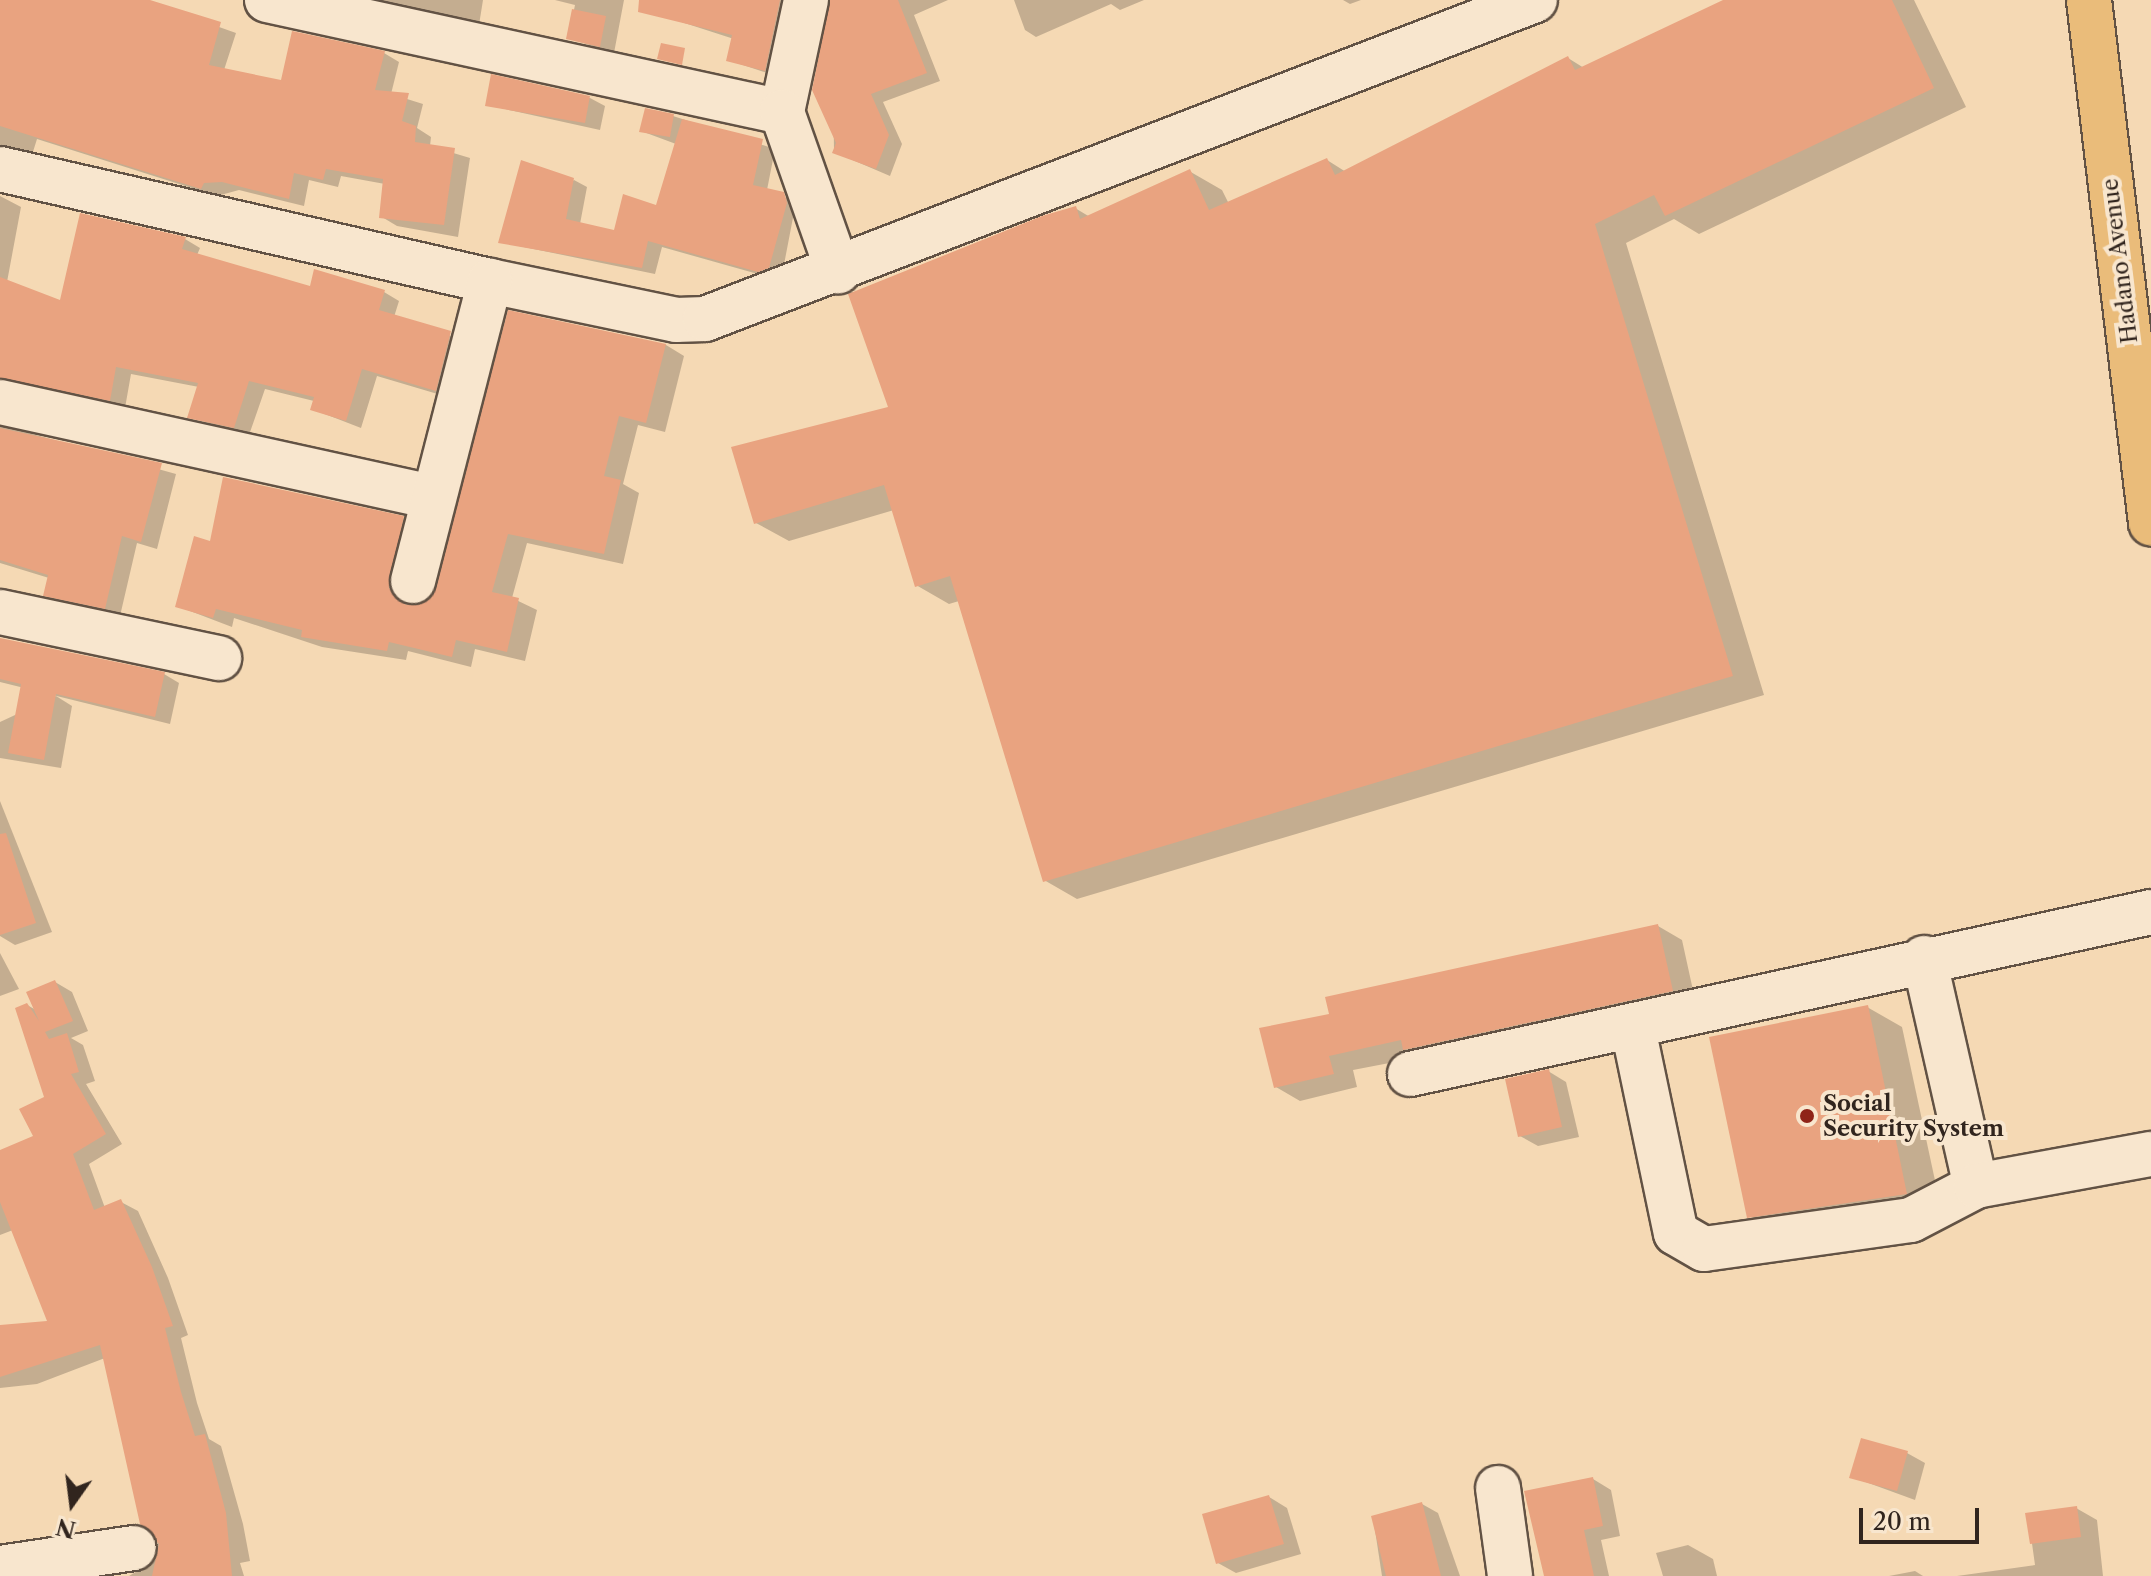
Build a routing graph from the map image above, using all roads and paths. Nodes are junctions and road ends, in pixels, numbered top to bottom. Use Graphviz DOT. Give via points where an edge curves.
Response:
graph roads {
  1 [pos="267,0"];
  2 [pos="806,0"];
  3 [pos="1535,0"];
  4 [pos="2089,0"];
  5 [pos="782,112"];
  6 [pos="0,169"];
  7 [pos="838,271"];
  8 [pos="490,281"];
  9 [pos="0,402"];
  10 [pos="432,497"];
  11 [pos="2151,523"];
  12 [pos="413,581"];
  13 [pos="0,612"];
  14 [pos="219,658"];
  15 [pos="2151,912"];
  16 [pos="1924,958"];
  17 [pos="1633,1028"];
  18 [pos="1410,1074"];
  19 [pos="2151,1154"];
  20 [pos="1976,1186"];
  21 [pos="1498,1488"];
  22 [pos="134,1548"];
  23 [pos="0,1568"];
  24 [pos="1510,1576"];
  1 -- 5 [label="street"];
  2 -- 5 [label="street"];
  3 -- 7 [label="street"];
  4 -- 11 [label="main road, Hadano Avenue"];
  5 -- 7 [label="street"];
  6 -- 8 [label="street"];
  7 -- 8 [label="street" via="731,313 676,320"];
  8 -- 10 [label="street"];
  9 -- 10 [label="street"];
  10 -- 12 [label="street"];
  13 -- 14 [label="street"];
  15 -- 16 [label="street"];
  16 -- 17 [label="street"];
  16 -- 20 [label="street"];
  17 -- 18 [label="street"];
  17 -- 20 [label="street" via="1676,1233 1690,1245 1725,1250 1911,1220"];
  19 -- 20 [label="street"];
  21 -- 24 [label="street"];
  22 -- 23 [label="street"];
}
